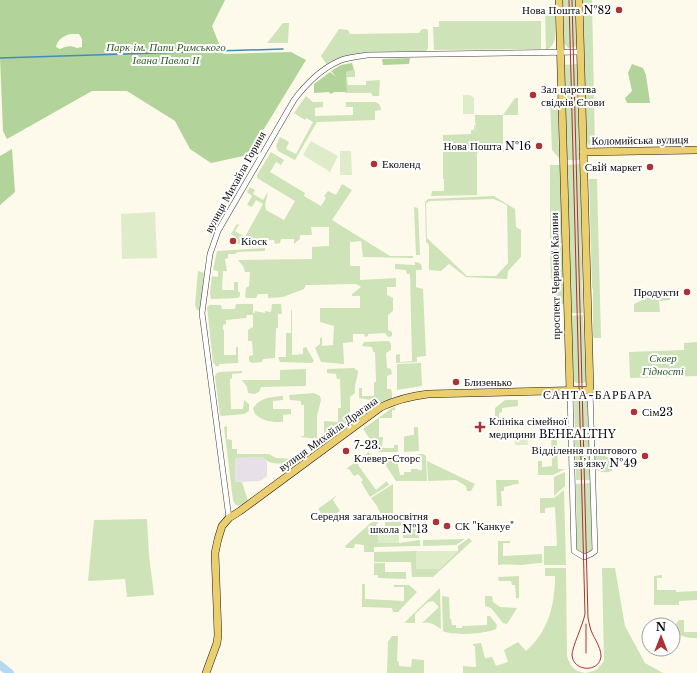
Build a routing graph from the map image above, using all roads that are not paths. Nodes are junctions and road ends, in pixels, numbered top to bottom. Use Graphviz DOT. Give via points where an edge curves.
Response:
graph roads {
  1 [pos="559,0"];
  2 [pos="579,0"];
  3 [pos="560,52"];
  4 [pos="580,52"];
  5 [pos="697,150"];
  6 [pos="583,152"];
  7 [pos="590,390"];
  8 [pos="570,391"];
  9 [pos="229,518"];
  10 [pos="206,673"];
  1 -- 3 [label="main road, проспект Червоної Калини"];
  2 -- 4 [label="main road"];
  3 -- 4 [label="street, вулиця Михайла Гориня"];
  3 -- 8 [label="main road, проспект Червоної Калини"];
  3 -- 9 [label="street, вулиця Михайла Гориня" via="367,55 340,61 324,70 311,80 294,100 218,231 210,254 202,313"];
  4 -- 6 [label="main road"];
  5 -- 6 [label="main road, Коломийська вулиця"];
  6 -- 7 [label="main road"];
  7 -- 8 [label="main road, вулиця Михайла Драгана"];
  7 -- 8 [label="street, проспект Червоної Калини" via="595,551 584,557 574,551"];
  8 -- 9 [label="main road, вулиця Михайла Драгана" via="428,394 394,401 376,411"];
  9 -- 10 [label="main road" via="222,526 215,553 218,635"];
}
